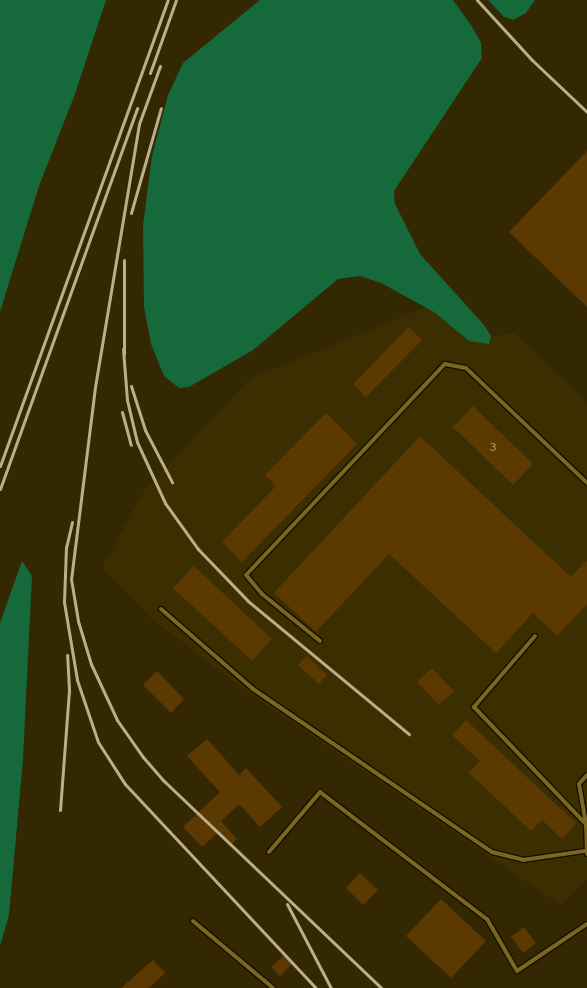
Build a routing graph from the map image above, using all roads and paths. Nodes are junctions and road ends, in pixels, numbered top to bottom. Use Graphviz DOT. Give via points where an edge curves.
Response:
graph roads {
  1 [pos="587,483"];
  2 [pos="161,609"];
  3 [pos="535,636"];
  4 [pos="320,641"];
  5 [pos="587,775"];
  6 [pos="586,824"];
  7 [pos="269,852"];
  8 [pos="586,852"];
  9 [pos="193,921"];
  10 [pos="587,924"];
  11 [pos="273,988"];
  1 -- 4 [label="lane" via="466,368 445,364 246,575 262,594"];
  2 -- 8 [label="lane" via="253,690 492,852 523,860"];
  3 -- 6 [label="lane" via="474,707"];
  5 -- 6 [label="lane" via="579,784"];
  6 -- 8 [label="lane"];
  7 -- 10 [label="lane" via="320,792 394,852 487,919 517,971"];
  9 -- 11 [label="lane"];
}
